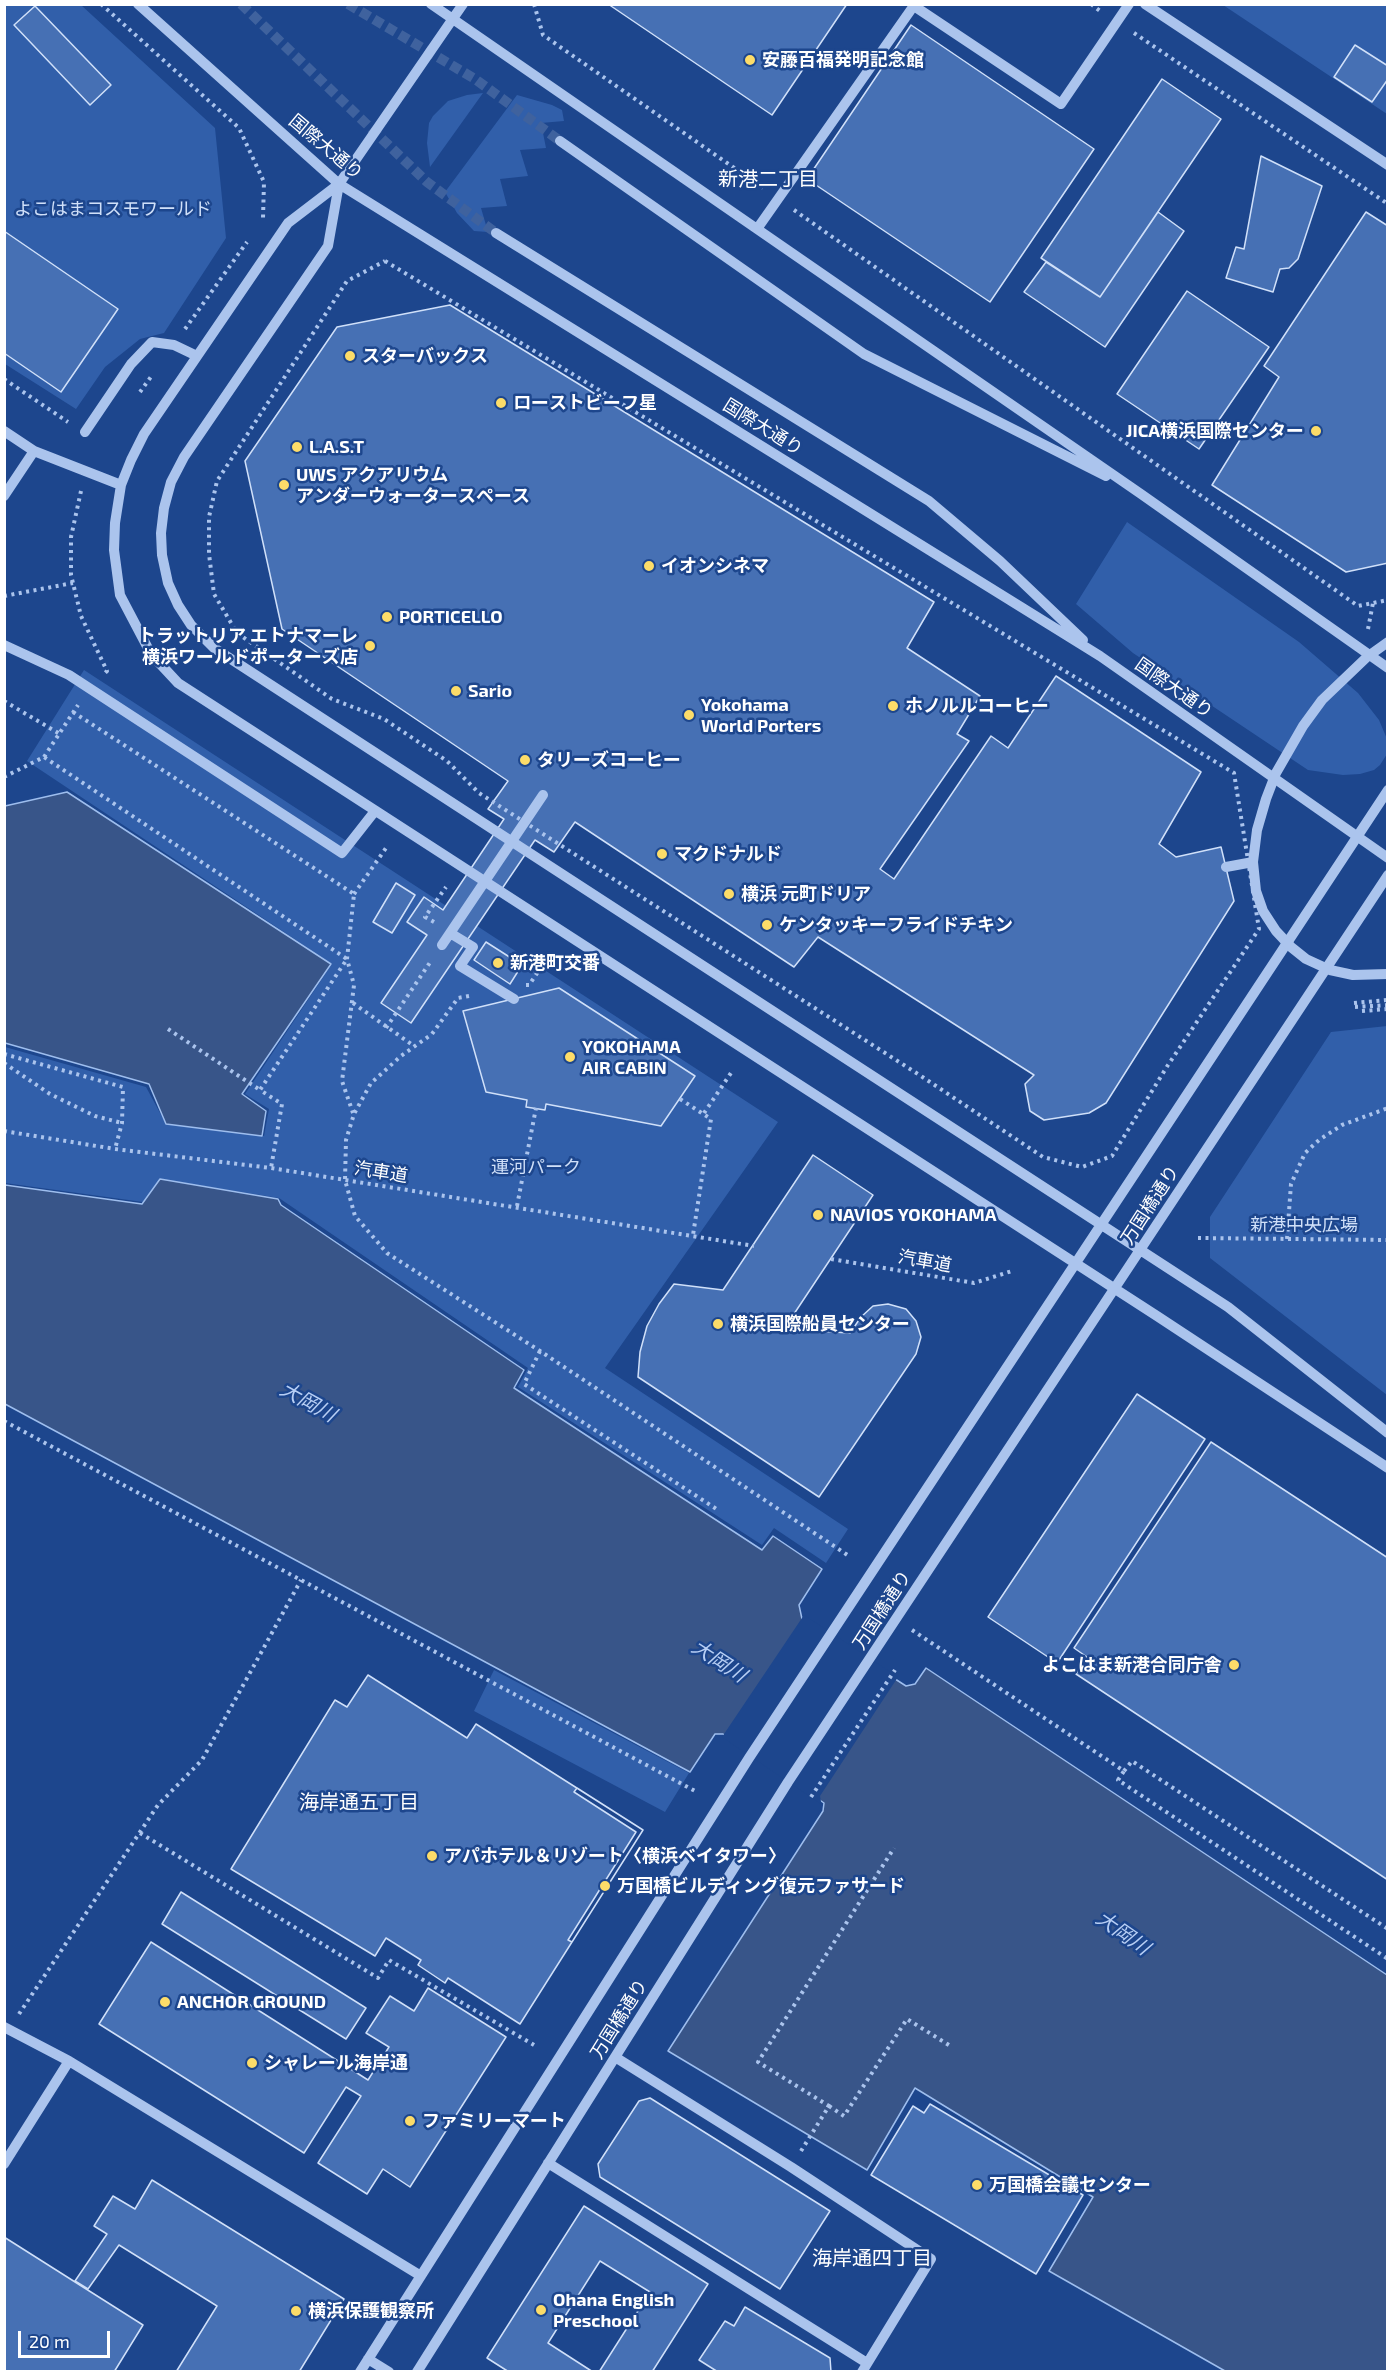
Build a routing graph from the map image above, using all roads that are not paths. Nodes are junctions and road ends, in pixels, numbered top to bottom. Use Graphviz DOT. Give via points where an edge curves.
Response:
graph roads {
  1 [pos="138,4"];
  2 [pos="431,4"];
  3 [pos="463,4"];
  4 [pos="1130,4"];
  5 [pos="1145,4"];
  6 [pos="914,5"];
  7 [pos="453,20"];
  8 [pos="560,141"];
  9 [pos="1388,165"];
  10 [pos="339,184"];
  11 [pos="757,229"];
  12 [pos="496,233"];
  13 [pos="197,356"];
  14 [pos="4,431"];
  15 [pos="85,432"];
  16 [pos="34,451"];
  17 [pos="121,485"];
  18 [pos="1141,494"];
  19 [pos="4,496"];
  20 [pos="1388,642"];
  21 [pos="4,645"];
  22 [pos="1100,656"];
  23 [pos="1388,669"];
  24 [pos="1388,790"];
  25 [pos="543,795"];
  26 [pos="375,811"];
  27 [pos="1357,835"];
  28 [pos="1388,858"];
  29 [pos="1253,862"];
  30 [pos="1226,867"];
  31 [pos="1388,875"];
  32 [pos="450,933"];
  33 [pos="442,945"];
  34 [pos="1388,974"];
  35 [pos="514,999"];
  36 [pos="1102,1225"];
  37 [pos="1140,1250"];
  38 [pos="1076,1264"];
  39 [pos="1114,1289"];
  40 [pos="1388,1433"];
  41 [pos="1388,1468"];
  42 [pos="7,2028"];
  43 [pos="615,2057"];
  44 [pos="69,2061"];
  45 [pos="548,2163"];
  46 [pos="4,2164"];
  47 [pos="421,2276"];
  48 [pos="368,2359"];
  49 [pos="865,2367"];
  50 [pos="360,2372"];
  51 [pos="389,2372"];
  52 [pos="417,2372"];
  1 -- 10 [label="street, 国際大通り"];
  2 -- 7 [label="street"];
  3 -- 7 [label="street"];
  4 -- 6 [label="street" via="1061,104"];
  5 -- 9 [label="street"];
  6 -- 11 [label="street"];
  7 -- 10 [label="street"];
  7 -- 11 [label="street"];
  8 -- 18 [label="street" via="864,354"];
  10 -- 13 [label="street" via="288,223"];
  10 -- 22 [label="street, 国際大通り"];
  10 -- 36 [label="street" via="327,246 171,482 162,525 162,555 168,583 191,625 214,648"];
  11 -- 18 [label="street"];
  12 -- 22 [label="street" via="929,501 1000,561"];
  13 -- 15 [label="street" via="174,345 152,342 130,364"];
  13 -- 17 [label="street" via="144,434"];
  14 -- 16 [label="street"];
  16 -- 17 [label="street"];
  16 -- 19 [label="street"];
  17 -- 26 [label="street" via="114,550 120,595 151,654 178,683"];
  18 -- 23 [label="street"];
  20 -- 29 [label="street, bridge" via="1322,700 1303,726 1276,773 1266,800"];
  21 -- 26 [label="street" via="69,675 342,854"];
  22 -- 27 [label="street, 国際大通り"];
  24 -- 27 [label="street, 万国橋通り"];
  25 -- 32 [label="street, bridge"];
  26 -- 38 [label="street"];
  27 -- 28 [label="street, 国際大通り"];
  27 -- 36 [label="street, 万国橋通り"];
  29 -- 30 [label="street, bridge"];
  29 -- 34 [label="street, bridge" via="1263,911 1291,947 1329,970 1353,975"];
  31 -- 37 [label="street, 万国橋通り"];
  32 -- 33 [label="street, bridge"];
  32 -- 35 [label="street, bridge" via="473,947 460,966"];
  36 -- 37 [label="street"];
  36 -- 38 [label="street, 万国橋通り"];
  37 -- 39 [label="street, 万国橋通り"];
  37 -- 40 [label="street" via="1228,1306"];
  38 -- 39 [label="street"];
  38 -- 47 [label="street, 万国橋通り" via="749,1758"];
  39 -- 41 [label="street"];
  39 -- 43 [label="street, 万国橋通り" via="788,1782"];
  42 -- 44 [label="street"];
  43 -- 45 [label="street, 万国橋通り"];
  43 -- 49 [label="street" via="931,2259"];
  44 -- 46 [label="street"];
  44 -- 47 [label="street"];
  45 -- 49 [label="street"];
  45 -- 52 [label="street, 万国橋通り"];
  47 -- 48 [label="street, 万国橋通り"];
  48 -- 50 [label="street, 万国橋通り"];
  48 -- 51 [label="street"];
}
